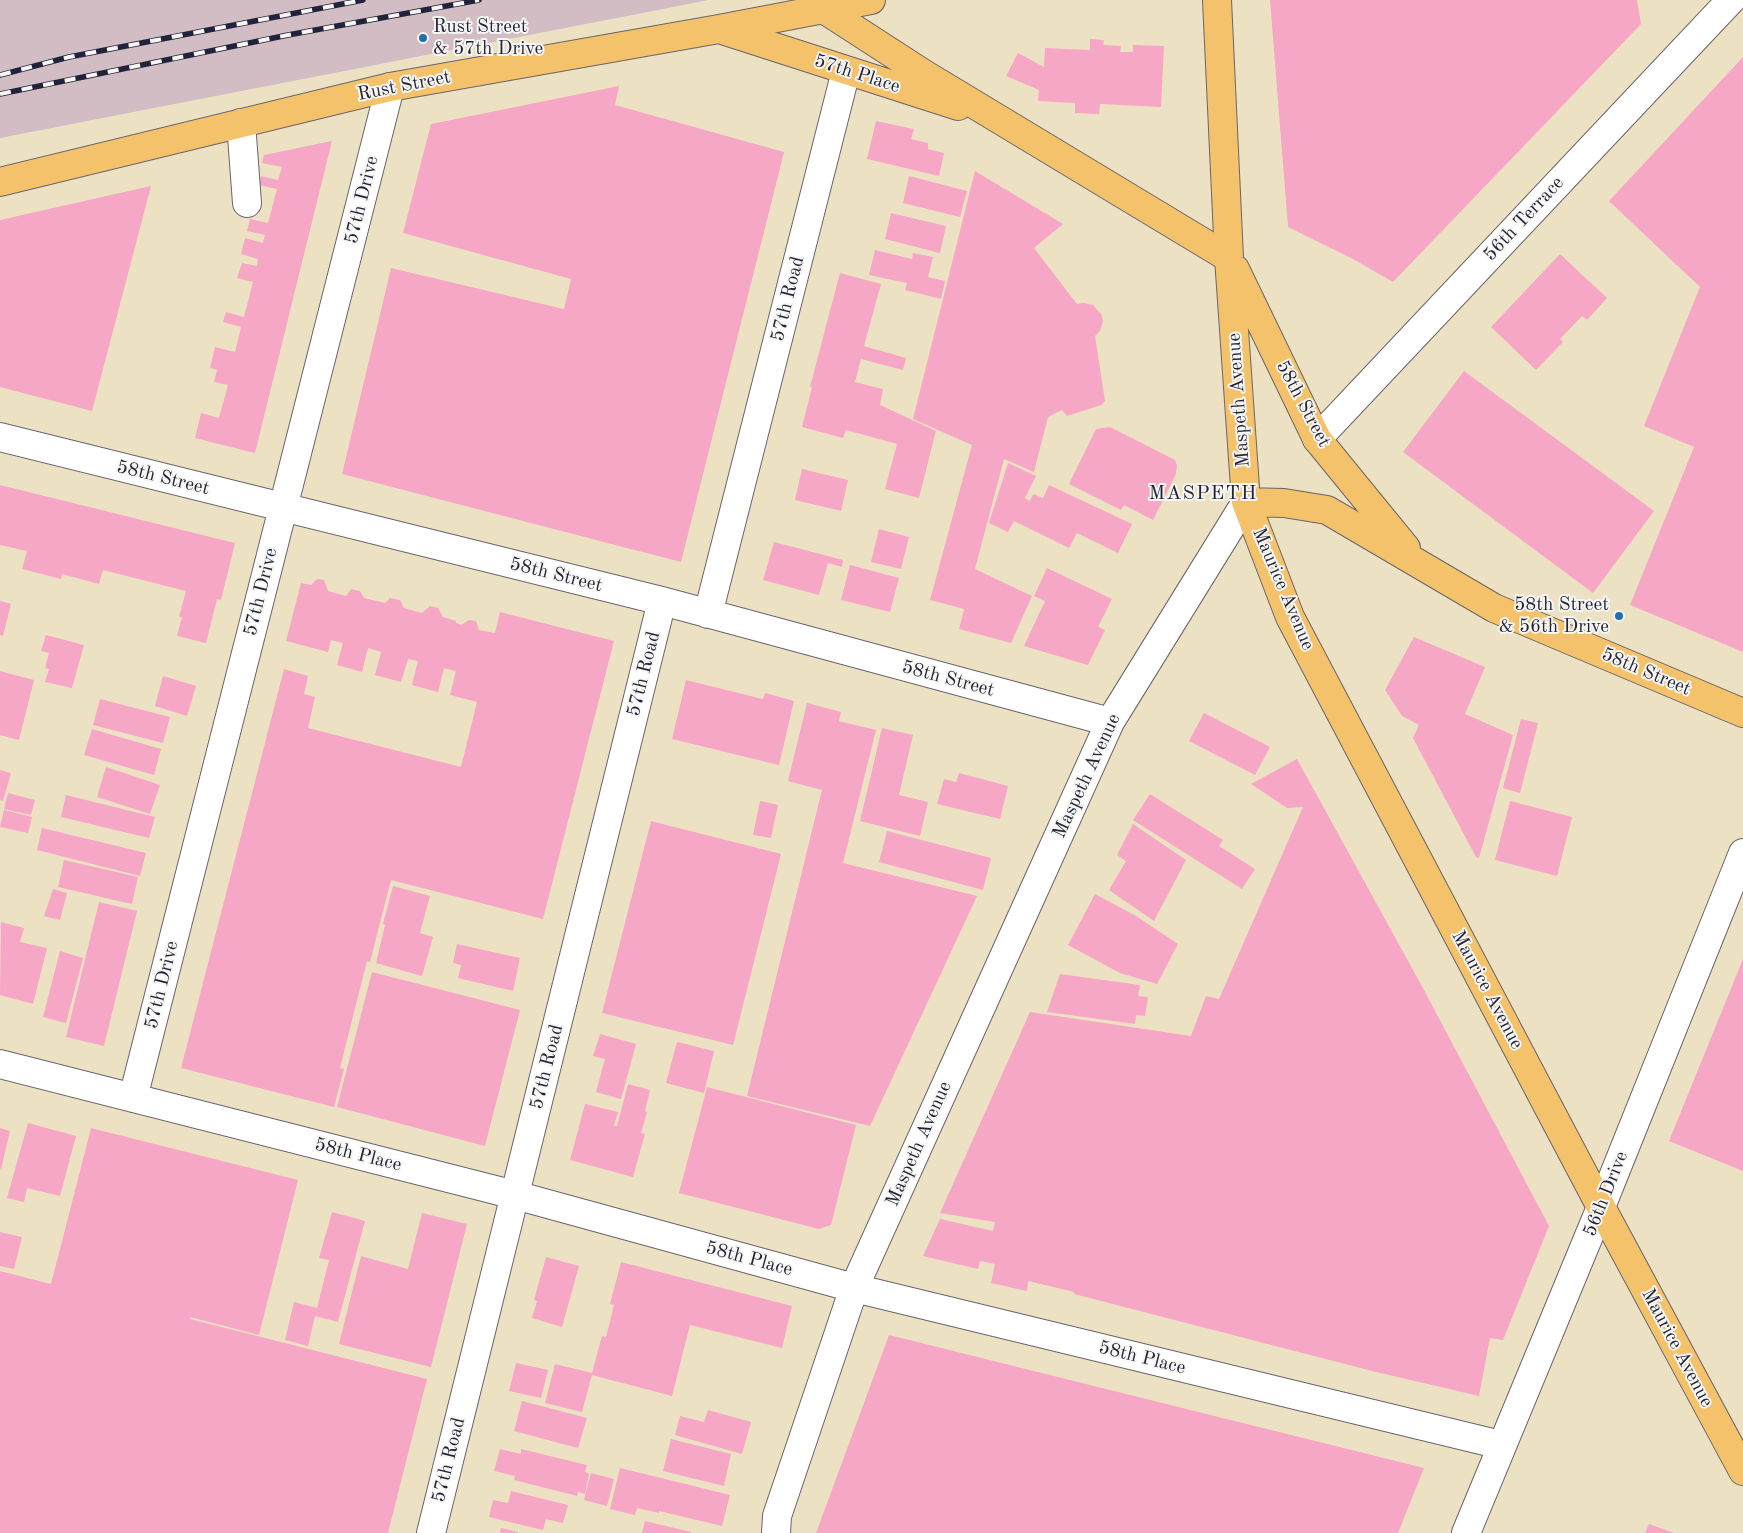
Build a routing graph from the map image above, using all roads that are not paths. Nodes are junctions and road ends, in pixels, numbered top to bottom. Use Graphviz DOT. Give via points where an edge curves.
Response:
graph roads {
  1 [pos="871,0"];
  2 [pos="1217,0"];
  3 [pos="1731,0"];
  4 [pos="825,10"];
  5 [pos="719,29"];
  6 [pos="846,71"];
  7 [pos="390,86"];
  8 [pos="995,117"];
  9 [pos="241,123"];
  10 [pos="0,182"];
  11 [pos="247,203"];
  12 [pos="1229,258"];
  13 [pos="0,437"];
  14 [pos="1317,438"];
  15 [pos="1246,502"];
  16 [pos="282,509"];
  17 [pos="1416,561"];
  18 [pos="662,601"];
  19 [pos="708,614"];
  20 [pos="1743,714"];
  21 [pos="1110,722"];
  22 [pos="1743,853"];
  23 [pos="0,1064"];
  24 [pos="133,1098"];
  25 [pos="516,1195"];
  26 [pos="1601,1207"];
  27 [pos="854,1288"];
  28 [pos="1501,1445"];
  29 [pos="1743,1471"];
  30 [pos="431,1533"];
  31 [pos="776,1533"];
  32 [pos="1466,1533"];
  1 -- 4 [label="main road, Rust Street"];
  2 -- 12 [label="main road, Maspeth Avenue"];
  3 -- 14 [label="street, 56th Terrace"];
  4 -- 5 [label="main road, Rust Street"];
  4 -- 8 [label="main road, 57th Place"];
  5 -- 6 [label="main road, 57th Place"];
  5 -- 7 [label="main road, Rust Street"];
  6 -- 8 [label="main road, 57th Place"];
  6 -- 19 [label="street, 57th Road"];
  7 -- 9 [label="main road, Rust Street"];
  7 -- 16 [label="street, 57th Drive"];
  8 -- 12 [label="main road, 57th Place"];
  9 -- 10 [label="main road, Rust Street"];
  9 -- 11 [label="street"];
  12 -- 14 [label="main road, 58th Street"];
  12 -- 15 [label="main road, Maspeth Avenue"];
  13 -- 16 [label="street, 58th Street"];
  14 -- 17 [label="main road, 58th Street"];
  15 -- 17 [label="main road, 58th Street" via="1284,503 1327,510"];
  15 -- 21 [label="street, Maspeth Avenue"];
  15 -- 26 [label="main road, Maurice Avenue" via="1290,617"];
  16 -- 18 [label="street, 58th Street"];
  16 -- 24 [label="street, 57th Drive"];
  17 -- 20 [label="main road, 58th Street" via="1494,608"];
  18 -- 19 [label="street, 58th Street"];
  18 -- 25 [label="street, 57th Road"];
  19 -- 21 [label="street, 58th Street"];
  21 -- 27 [label="street, Maspeth Avenue"];
  22 -- 26 [label="street, 56th Drive"];
  23 -- 24 [label="street, 58th Place"];
  24 -- 25 [label="street, 58th Place"];
  25 -- 27 [label="street, 58th Place"];
  25 -- 30 [label="street, 57th Road"];
  26 -- 28 [label="street, 56th Drive"];
  26 -- 29 [label="main road, Maurice Avenue"];
  27 -- 28 [label="street, 58th Place"];
  27 -- 31 [label="street, Maspeth Avenue" via="777,1516"];
  28 -- 32 [label="street, 56th Drive"];
}
